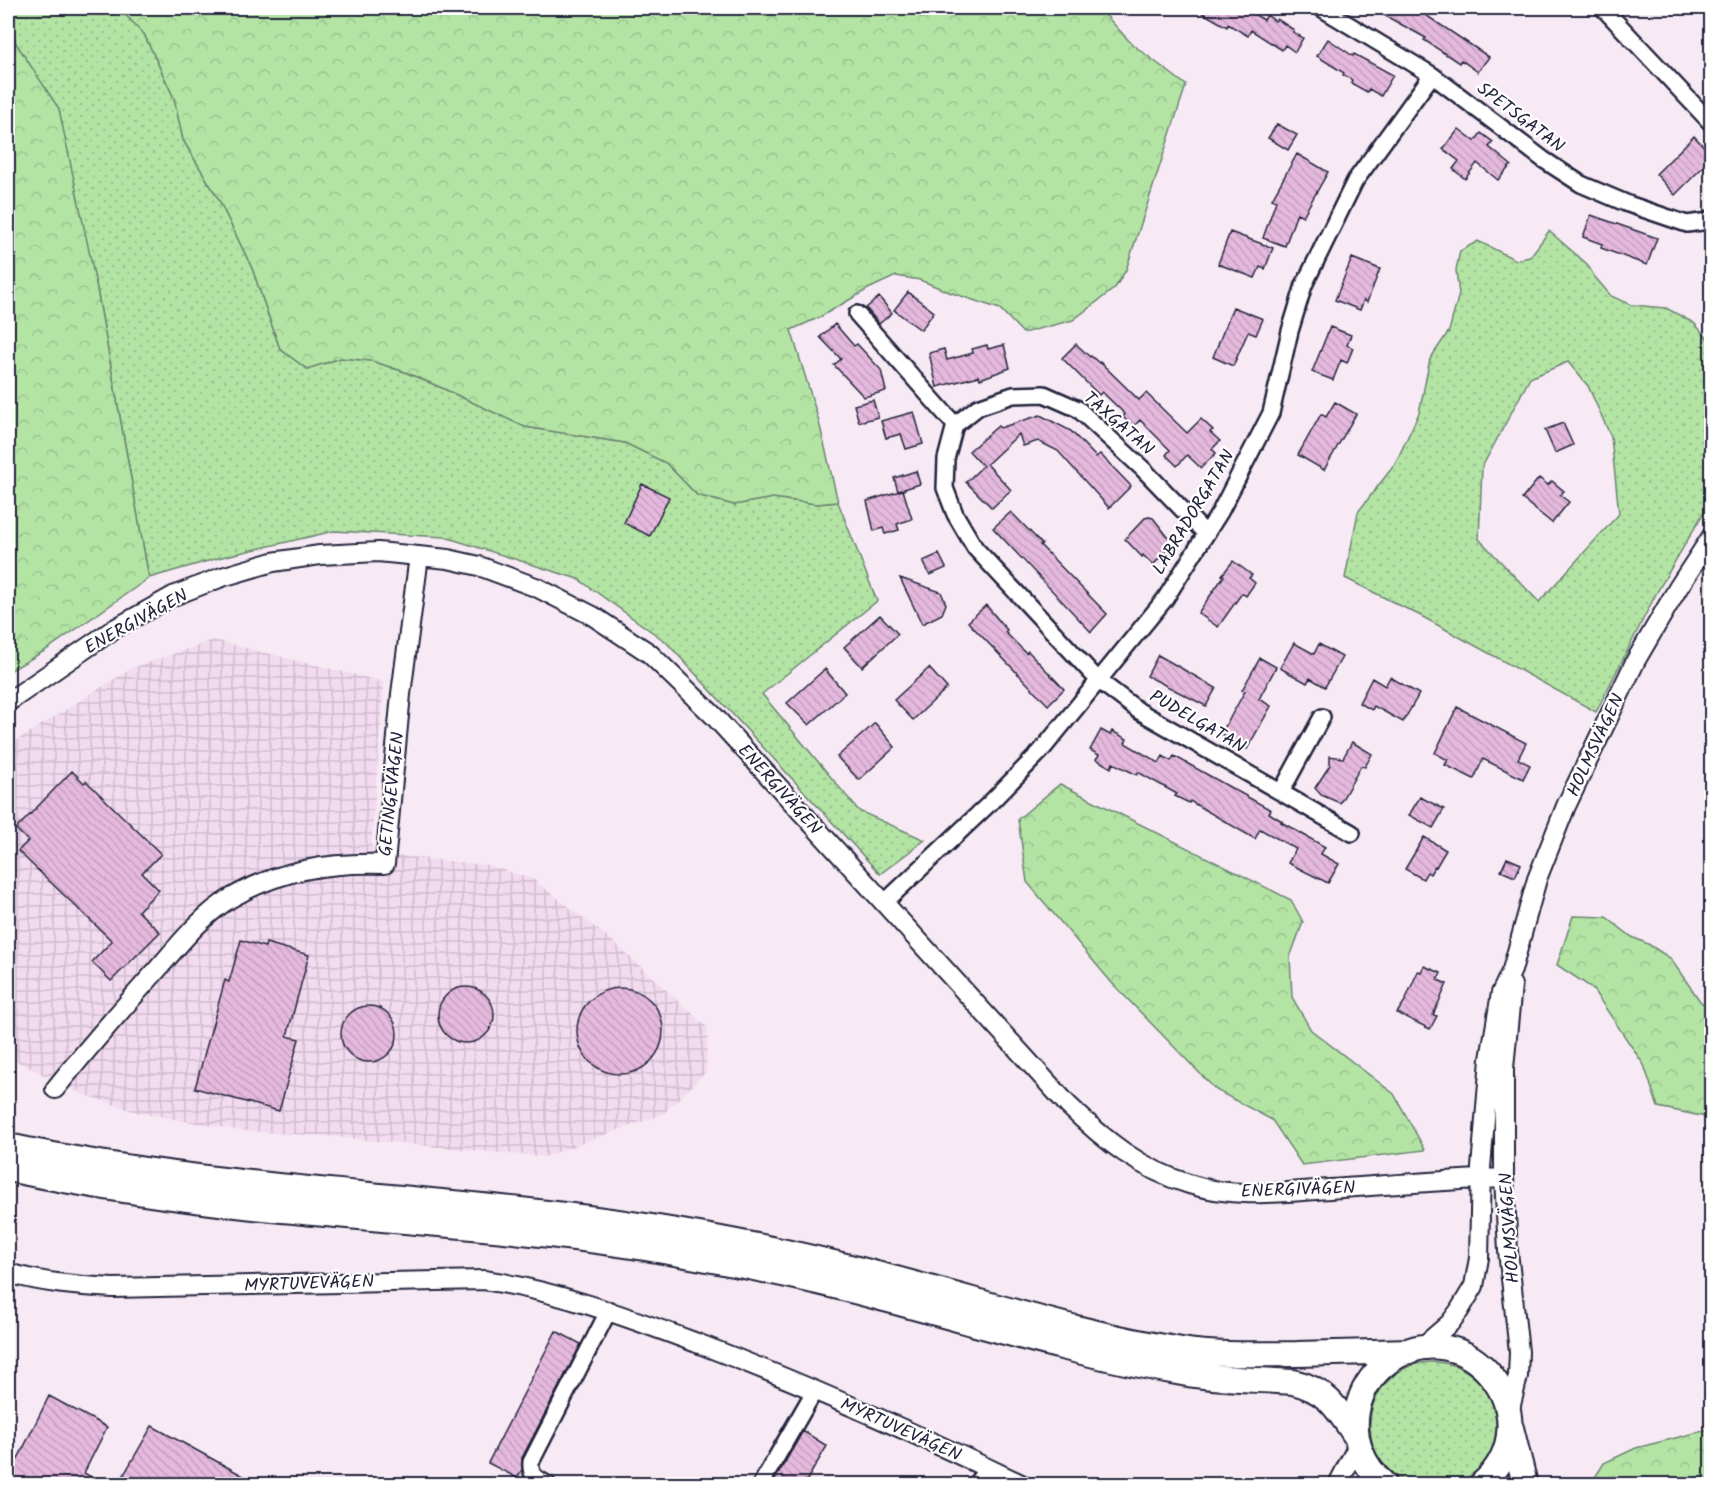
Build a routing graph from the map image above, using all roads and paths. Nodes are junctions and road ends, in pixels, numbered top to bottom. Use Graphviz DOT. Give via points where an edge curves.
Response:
graph roads {
  1 [pos="1321,8"];
  2 [pos="1603,8"];
  3 [pos="1432,75"];
  4 [pos="1712,124"];
  5 [pos="1712,218"];
  6 [pos="857,314"];
  7 [pos="955,425"];
  8 [pos="1206,534"];
  9 [pos="1712,536"];
  10 [pos="419,556"];
  11 [pos="1098,680"];
  12 [pos="8,702"];
  13 [pos="1322,717"];
  14 [pos="1281,792"];
  15 [pos="1352,833"];
  16 [pos="884,903"];
  17 [pos="1512,970"];
  18 [pos="55,1089"];
  19 [pos="8,1146"];
  20 [pos="8,1168"];
  21 [pos="1504,1178"];
  22 [pos="1480,1179"];
  23 [pos="8,1273"];
  24 [pos="609,1310"];
  25 [pos="1416,1350"];
  26 [pos="815,1390"];
  27 [pos="1509,1418"];
  28 [pos="1357,1441"];
  29 [pos="987,1468"];
  30 [pos="547,1485"];
  31 [pos="761,1485"];
  32 [pos="976,1485"];
  33 [pos="1021,1485"];
  34 [pos="1338,1485"];
  35 [pos="1384,1485"];
  36 [pos="1482,1485"];
  37 [pos="1525,1485"];
  1 -- 3 [label="street, SPETSGATAN"];
  2 -- 4 [label="street"];
  3 -- 5 [label="street, SPETSGATAN" via="1581,184 1687,224"];
  3 -- 8 [label="street, LABRADORGATAN" via="1355,181 1304,285 1271,413"];
  6 -- 7 [label="street"];
  7 -- 8 [label="street, TAXGATAN" via="978,407 1013,394 1044,394 1078,408"];
  7 -- 11 [label="street" via="946,459 945,488 955,514 975,548"];
  8 -- 11 [label="street, LABRADORGATAN" via="1165,599"];
  9 -- 17 [label="street, HOLMSVÄGEN" via="1636,660 1566,806 1537,879"];
  10 -- 12 [label="street, ENERGIVÄGEN" via="378,552 320,555 273,562 222,577 173,596 114,629"];
  10 -- 16 [label="street, ENERGIVÄGEN" via="479,566 538,588 594,616 649,653 714,716"];
  10 -- 18 [label="street, GETINGEVÄGEN" via="385,864 328,864 295,871 230,898 169,956"];
  11 -- 14 [label="street, PUDELGATAN" via="1138,711"];
  11 -- 16 [label="street, LABRADORGATAN" via="1041,751"];
  13 -- 14 [label="street"];
  14 -- 15 [label="street, PUDELGATAN"];
  16 -- 22 [label="street, ENERGIVÄGEN" via="1068,1105 1100,1136 1156,1171 1190,1185 1227,1192 1270,1193"];
  17 -- 21 [label="street, HOLMSVÄGEN" via="1513,995 1504,1068"];
  17 -- 22 [label="street, HOLMSVÄGEN" via="1501,993 1490,1059"];
  19 -- 25 [label="highway" via="127,1169 254,1185 478,1205 647,1226 794,1254 1126,1340 1184,1350 1241,1355"];
  20 -- 28 [label="highway" via="125,1191 252,1207 476,1227 644,1248 792,1276 1119,1362 1186,1374 1306,1385 1326,1396"];
  21 -- 22 [label="street, ENERGIVÄGEN"];
  21 -- 27 [label="street, HOLMSVÄGEN" via="1519,1352"];
  22 -- 25 [label="street, HOLMSVÄGEN" via="1479,1258 1474,1286 1450,1323"];
  23 -- 24 [label="street, MYRTUVEVÄGEN" via="66,1286 113,1288 484,1280 524,1286"];
  24 -- 26 [label="street, MYRTUVEVÄGEN"];
  24 -- 30 [label="street" via="531,1462 534,1477"];
  25 -- 27 [label="highway" via="1451,1350 1478,1362 1499,1385"];
  25 -- 28 [label="highway" via="1391,1360 1367,1384 1358,1404"];
  26 -- 29 [label="street, MYRTUVEVÄGEN"];
  26 -- 31 [label="street"];
  27 -- 36 [label="highway" via="1508,1442 1501,1461"];
  27 -- 37 [label="highway"];
  28 -- 34 [label="street"];
  28 -- 35 [label="highway" via="1369,1468"];
  29 -- 32 [label="street"];
  29 -- 33 [label="street, MYRTUVEVÄGEN"];
}
